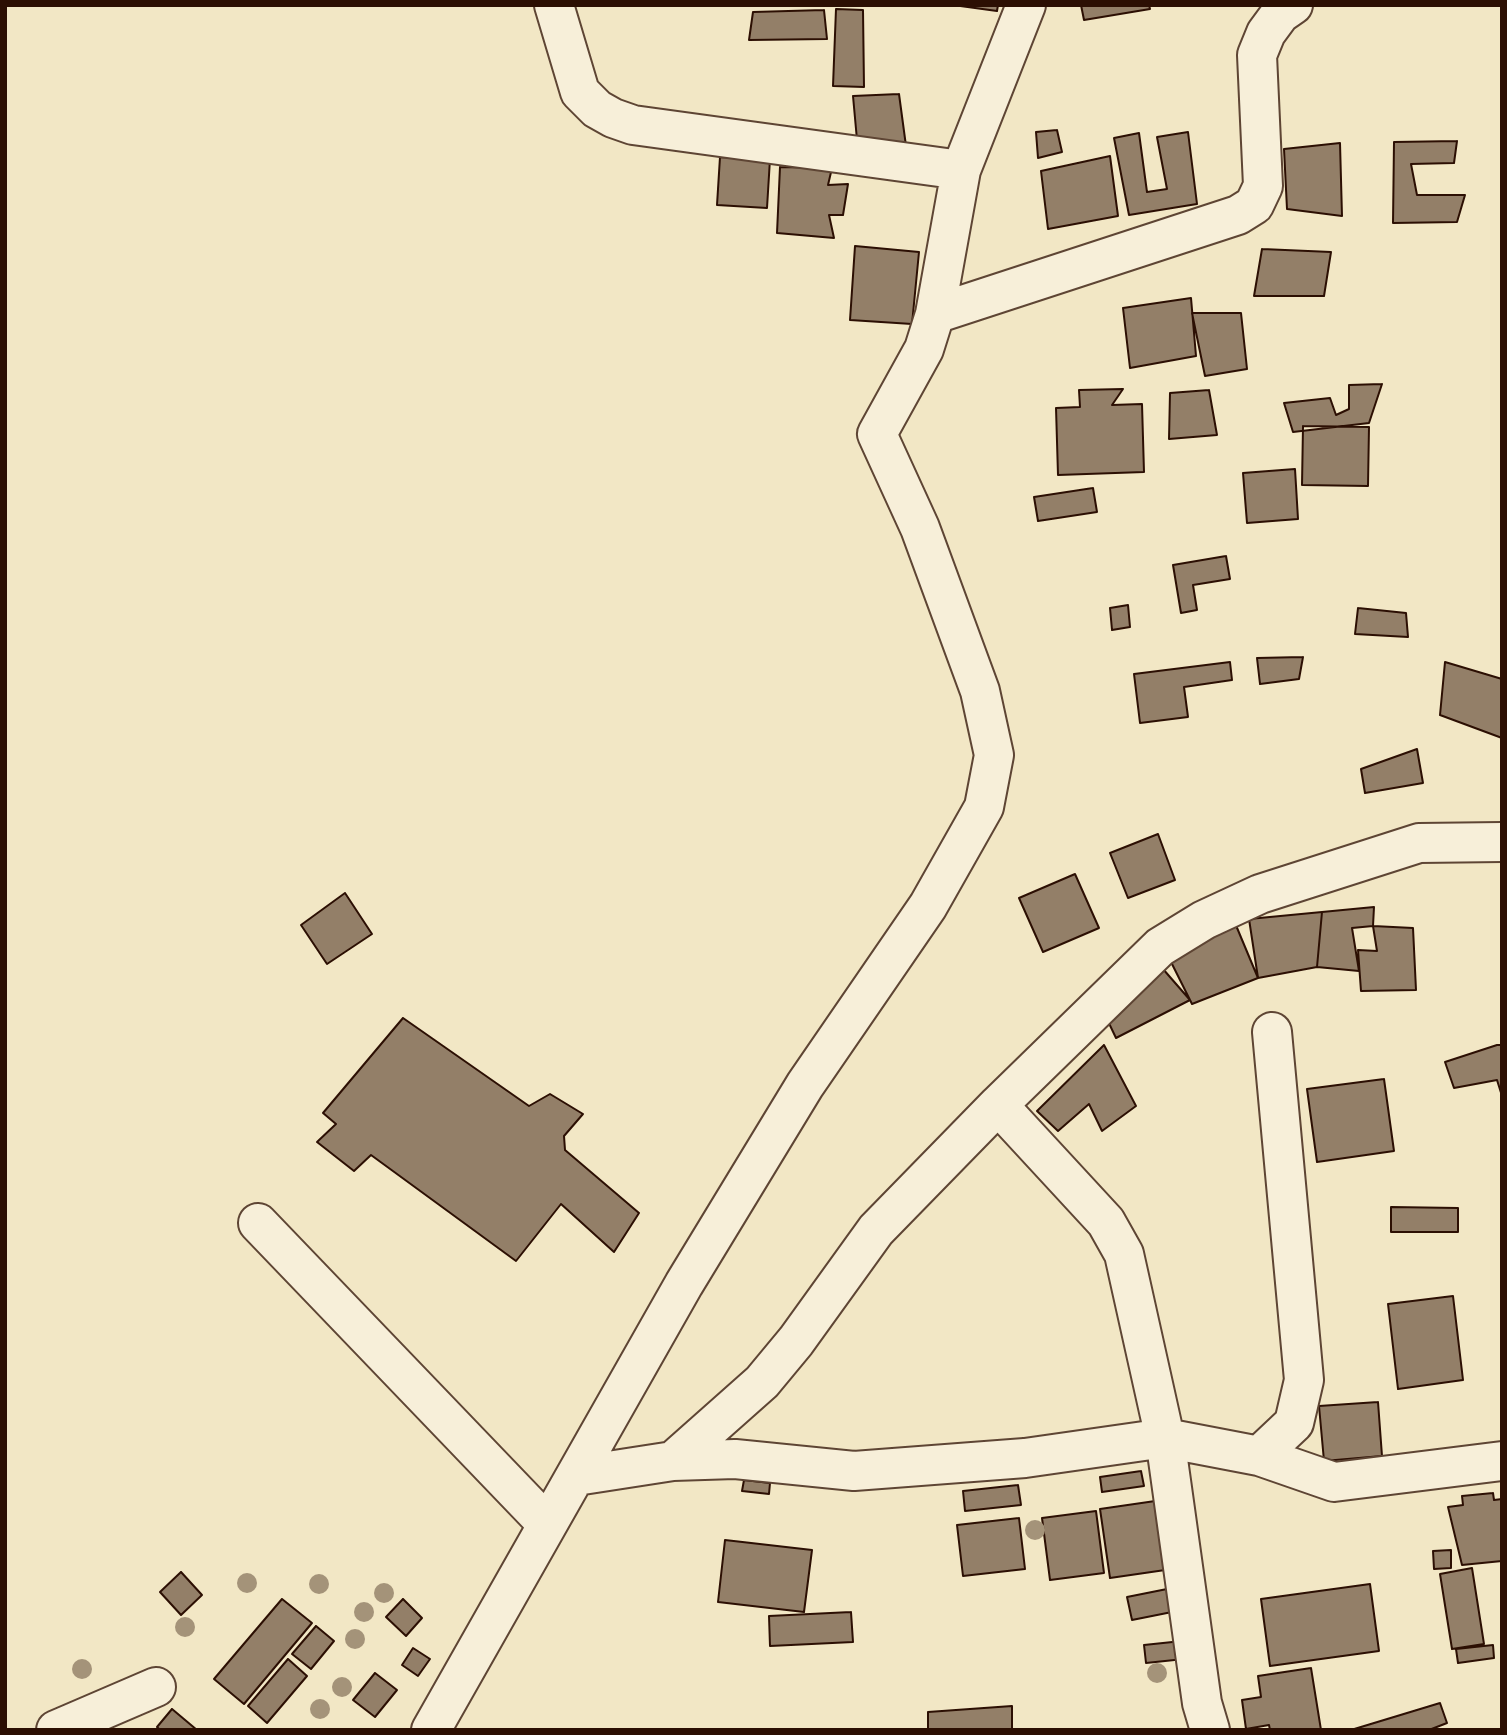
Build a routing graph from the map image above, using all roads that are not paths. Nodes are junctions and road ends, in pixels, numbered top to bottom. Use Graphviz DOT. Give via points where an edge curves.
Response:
graph roads {
  1 [pos="554,5"];
  2 [pos="1026,5"];
  3 [pos="1293,5"];
  4 [pos="961,170"];
  5 [pos="935,314"];
  6 [pos="1502,842"];
  7 [pos="1272,1032"];
  8 [pos="998,1105"];
  9 [pos="258,1223"];
  10 [pos="1166,1438"];
  11 [pos="1259,1456"];
  12 [pos="673,1461"];
  13 [pos="1502,1461"];
  14 [pos="576,1476"];
  15 [pos="547,1524"];
  16 [pos="156,1687"];
  17 [pos="56,1730"];
  18 [pos="432,1730"];
  19 [pos="1210,1730"];
  1 -- 4 [label="street" via="580,92 613,118 633,125"];
  2 -- 4 [label="street"];
  3 -- 5 [label="street" via="1273,24 1257,55 1263,186 1254,205 1238,215"];
  4 -- 5 [label="street"];
  5 -- 14 [label="street" via="924,349 877,435 920,528 980,691 994,755 984,807 928,906 798,1097 684,1284"];
  6 -- 8 [label="street" via="1419,843 1260,894 1204,920 1160,947"];
  7 -- 11 [label="street" via="1304,1380 1294,1423"];
  8 -- 10 [label="street" via="1117,1238"];
  8 -- 12 [label="street" via="876,1230 762,1382"];
  9 -- 15 [label="street"];
  10 -- 11 [label="street"];
  10 -- 12 [label="street" via="1025,1458 854,1471 735,1460"];
  10 -- 19 [label="street" via="1202,1703"];
  11 -- 13 [label="street" via="1334,1482"];
  12 -- 14 [label="street"];
  14 -- 15 [label="street"];
  15 -- 18 [label="street"];
  16 -- 17 [label="street"];
}
